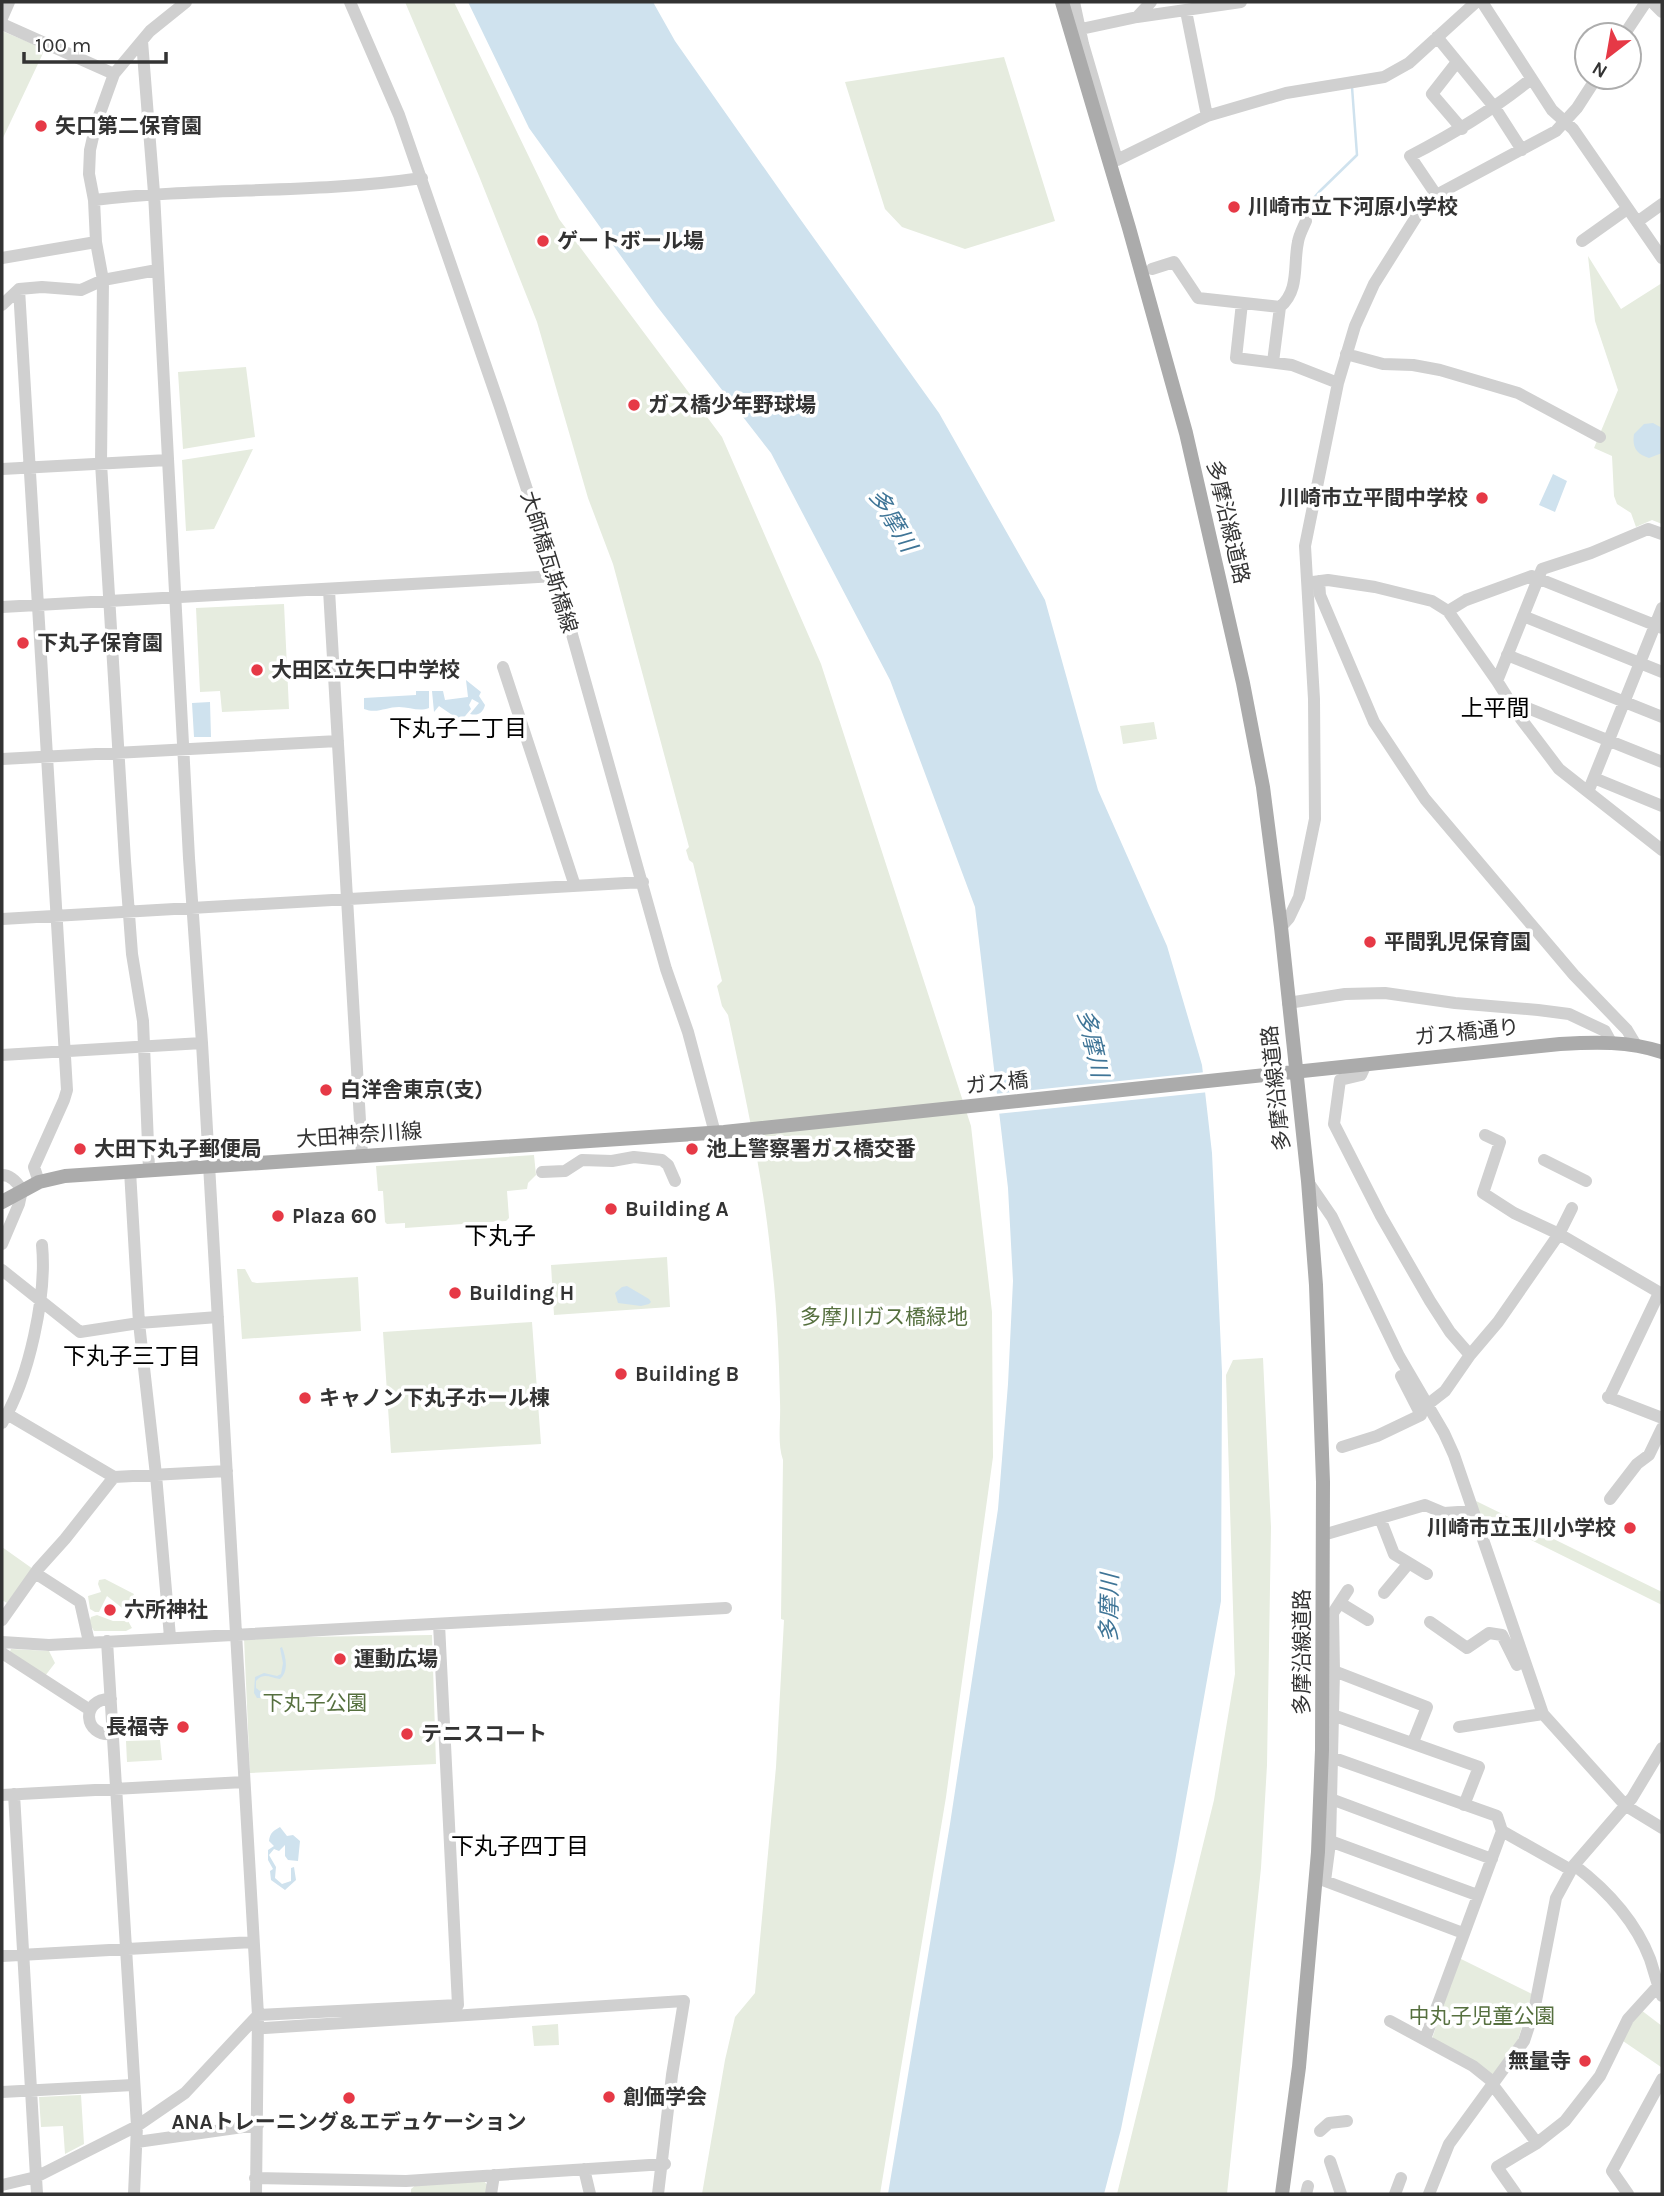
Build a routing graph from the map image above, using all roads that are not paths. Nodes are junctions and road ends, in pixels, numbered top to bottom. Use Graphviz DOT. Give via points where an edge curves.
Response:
graph roads {
  1 [pos="9,2"];
  2 [pos="186,2"];
  3 [pos="350,2"];
  4 [pos="1062,2"];
  5 [pos="1074,2"];
  6 [pos="1151,2"];
  7 [pos="1241,2"];
  8 [pos="1476,2"];
  9 [pos="1482,2"];
  10 [pos="1646,2"];
  11 [pos="1651,2"];
  12 [pos="1186,11"];
  13 [pos="1662,12"];
  14 [pos="1138,17"];
  15 [pos="2,18"];
  16 [pos="1634,21"];
  17 [pos="2,24"];
  18 [pos="1081,29"];
  19 [pos="1437,37"];
  20 [pos="142,41"];
  21 [pos="1457,62"];
  22 [pos="114,74"];
  23 [pos="1531,79"];
  24 [pos="1588,91"];
  25 [pos="1495,108"];
  26 [pos="1207,116"];
  27 [pos="1565,122"];
  28 [pos="1462,130"];
  29 [pos="1522,150"];
  30 [pos="422,178"];
  31 [pos="154,193"];
  32 [pos="1437,196"];
  33 [pos="94,200"];
  34 [pos="1662,204"];
  35 [pos="1627,209"];
  36 [pos="1306,221"];
  37 [pos="1637,222"];
  38 [pos="1582,241"];
  39 [pos="96,242"];
  40 [pos="2,258"];
  41 [pos="1662,258"];
  42 [pos="1152,269"];
  43 [pos="157,270"];
  44 [pos="103,280"];
  45 [pos="19,289"];
  46 [pos="1241,303"];
  47 [pos="2,305"];
  48 [pos="1280,307"];
  49 [pos="1346,354"];
  50 [pos="1273,362"];
  51 [pos="1338,383"];
  52 [pos="1600,437"];
  53 [pos="167,460"];
  54 [pos="101,463"];
  55 [pos="30,467"];
  56 [pos="2,469"];
  57 [pos="1662,534"];
  58 [pos="1540,573"];
  59 [pos="555,576"];
  60 [pos="1313,582"];
  61 [pos="329,590"];
  62 [pos="175,598"];
  63 [pos="110,602"];
  64 [pos="37,606"];
  65 [pos="2,607"];
  66 [pos="1662,608"];
  67 [pos="1448,611"];
  68 [pos="1523,616"];
  69 [pos="1659,627"];
  70 [pos="1507,655"];
  71 [pos="1640,663"];
  72 [pos="503,667"];
  73 [pos="1662,672"];
  74 [pos="1497,681"];
  75 [pos="1509,701"];
  76 [pos="1625,702"];
  77 [pos="1662,717"];
  78 [pos="338,741"];
  79 [pos="1609,741"];
  80 [pos="184,750"];
  81 [pos="118,753"];
  82 [pos="46,757"];
  83 [pos="2,759"];
  84 [pos="1662,762"];
  85 [pos="1594,778"];
  86 [pos="1588,792"];
  87 [pos="1662,806"];
  88 [pos="1660,849"];
  89 [pos="643,881"];
  90 [pos="575,886"];
  91 [pos="347,900"];
  92 [pos="194,908"];
  93 [pos="129,912"];
  94 [pos="57,916"];
  95 [pos="2,919"];
  96 [pos="1282,927"];
  97 [pos="1288,1003"];
  98 [pos="1611,1042"];
  99 [pos="202,1043"];
  100 [pos="1636,1045"];
  101 [pos="143,1046"];
  102 [pos="64,1052"];
  103 [pos="1662,1052"];
  104 [pos="2,1055"];
  105 [pos="1366,1064"];
  106 [pos="1295,1072"];
  107 [pos="1275,1075"];
  108 [pos="720,1133"];
  109 [pos="1485,1135"];
  110 [pos="362,1156"];
  111 [pos="1544,1160"];
  112 [pos="209,1166"];
  113 [pos="149,1169"];
  114 [pos="131,1171"];
  115 [pos="542,1172"];
  116 [pos="2,1175"];
  117 [pos="675,1181"];
  118 [pos="1308,1181"];
  119 [pos="1587,1181"];
  120 [pos="39,1182"];
  121 [pos="22,1189"];
  122 [pos="2,1202"];
  123 [pos="1572,1208"];
  124 [pos="1559,1234"];
  125 [pos="2,1244"];
  126 [pos="42,1245"];
  127 [pos="2,1270"];
  128 [pos="1661,1294"];
  129 [pos="40,1302"];
  130 [pos="218,1317"];
  131 [pos="139,1323"];
  132 [pos="1470,1355"];
  133 [pos="1406,1370"];
  134 [pos="1427,1405"];
  135 [pos="5,1410"];
  136 [pos="1662,1418"];
  137 [pos="1662,1428"];
  138 [pos="1342,1447"];
  139 [pos="227,1471"];
  140 [pos="156,1475"];
  141 [pos="114,1477"];
  142 [pos="1610,1499"];
  143 [pos="1473,1511"];
  144 [pos="1380,1518"];
  145 [pos="1323,1535"];
  146 [pos="1409,1563"];
  147 [pos="36,1573"];
  148 [pos="1427,1574"];
  149 [pos="1348,1590"];
  150 [pos="1384,1593"];
  151 [pos="726,1608"];
  152 [pos="1332,1609"];
  153 [pos="2,1620"];
  154 [pos="1368,1620"];
  155 [pos="1430,1622"];
  156 [pos="439,1624"];
  157 [pos="235,1634"];
  158 [pos="170,1637"];
  159 [pos="107,1641"];
  160 [pos="89,1642"];
  161 [pos="2,1643"];
  162 [pos="2,1653"];
  163 [pos="1524,1663"];
  164 [pos="1334,1671"];
  165 [pos="111,1699"];
  166 [pos="90,1710"];
  167 [pos="1328,1714"];
  168 [pos="1543,1714"];
  169 [pos="1460,1727"];
  170 [pos="113,1734"];
  171 [pos="1413,1742"];
  172 [pos="1662,1748"];
  173 [pos="1331,1757"];
  174 [pos="244,1782"];
  175 [pos="116,1789"];
  176 [pos="8,1795"];
  177 [pos="1331,1799"];
  178 [pos="1464,1805"];
  179 [pos="1626,1805"];
  180 [pos="1662,1828"];
  181 [pos="1502,1831"];
  182 [pos="1329,1841"];
  183 [pos="1492,1858"];
  184 [pos="1573,1867"];
  185 [pos="1478,1895"];
  186 [pos="1463,1933"];
  187 [pos="253,1942"];
  188 [pos="126,1950"];
  189 [pos="23,1955"];
  190 [pos="2,1956"];
  191 [pos="1660,1991"];
  192 [pos="258,2015"];
  193 [pos="1390,2021"];
  194 [pos="265,2028"];
  195 [pos="1425,2039"];
  196 [pos="1662,2079"];
  197 [pos="1493,2083"];
  198 [pos="133,2085"];
  199 [pos="30,2091"];
  200 [pos="2,2092"];
  201 [pos="1347,2121"];
  202 [pos="258,2125"];
  203 [pos="137,2126"];
  204 [pos="1320,2131"];
  205 [pos="137,2142"];
  206 [pos="1536,2143"];
  207 [pos="1330,2161"];
  208 [pos="663,2164"];
  209 [pos="584,2169"];
  210 [pos="494,2175"];
  211 [pos="36,2177"];
  212 [pos="255,2178"];
  213 [pos="1401,2178"];
  214 [pos="406,2181"];
  215 [pos="2,2185"];
  216 [pos="37,2194"];
  217 [pos="134,2194"];
  218 [pos="256,2194"];
  219 [pos="406,2194"];
  220 [pos="491,2194"];
  221 [pos="590,2194"];
  222 [pos="658,2194"];
  223 [pos="1282,2194"];
  224 [pos="1340,2194"];
  225 [pos="1395,2194"];
  226 [pos="1429,2194"];
  227 [pos="1516,2194"];
  228 [pos="1628,2194"];
  1 -- 15 [label="street"];
  2 -- 20 [label="street"];
  3 -- 30 [label="street, 大師橋瓦斯橋線"];
  4 -- 96 [label="main road, 多摩沿線道路" via="1186,433 1261,774"];
  5 -- 18 [label="street"];
  6 -- 14 [label="street"];
  7 -- 12 [label="street"];
  8 -- 19 [label="street"];
  9 -- 23 [label="street"];
  10 -- 16 [label="street"];
  11 -- 13 [label="street"];
  12 -- 14 [label="street"];
  12 -- 26 [label="street"];
  14 -- 18 [label="street"];
  17 -- 22 [label="street"];
  18 -- 26 [label="street" via="1117,160"];
  19 -- 21 [label="street"];
  19 -- 26 [label="street" via="1409,63 1384,77 1286,93"];
  20 -- 22 [label="street"];
  20 -- 31 [label="street"];
  21 -- 25 [label="street"];
  21 -- 28 [label="street" via="1432,94"];
  22 -- 33 [label="street" via="90,150"];
  23 -- 25 [label="street"];
  23 -- 27 [label="street"];
  24 -- 27 [label="street"];
  25 -- 28 [label="street"];
  25 -- 29 [label="street"];
  27 -- 29 [label="street"];
  27 -- 35 [label="street"];
  28 -- 32 [label="street" via="1410,156"];
  29 -- 32 [label="street"];
  30 -- 31 [label="street" via="371,185"];
  30 -- 59 [label="street, 大師橋瓦斯橋線"];
  31 -- 33 [label="street"];
  31 -- 43 [label="street"];
  32 -- 49 [label="street" via="1414,216 1374,284"];
  33 -- 39 [label="street"];
  34 -- 37 [label="street"];
  35 -- 37 [label="street"];
  35 -- 38 [label="street"];
  36 -- 48 [label="street" via="1298,241 1294,288"];
  37 -- 41 [label="street"];
  39 -- 40 [label="street"];
  39 -- 44 [label="street"];
  42 -- 46 [label="street" via="1174,262 1195,296"];
  43 -- 44 [label="street"];
  43 -- 53 [label="street"];
  44 -- 45 [label="street" via="81,290"];
  44 -- 54 [label="street"];
  45 -- 47 [label="street"];
  45 -- 55 [label="street"];
  46 -- 48 [label="street"];
  46 -- 50 [label="street" via="1236,358"];
  48 -- 50 [label="street"];
  49 -- 51 [label="street"];
  49 -- 52 [label="street" via="1383,364 1440,370 1518,393"];
  50 -- 51 [label="street"];
  51 -- 60 [label="street" via="1307,535"];
  53 -- 54 [label="street"];
  53 -- 62 [label="street"];
  54 -- 55 [label="street"];
  54 -- 63 [label="street"];
  55 -- 56 [label="street"];
  55 -- 64 [label="street"];
  57 -- 58 [label="street" via="1648,529"];
  58 -- 67 [label="street"];
  58 -- 68 [label="street"];
  58 -- 69 [label="street"];
  59 -- 61 [label="street"];
  59 -- 89 [label="street, 大師橋瓦斯橋線"];
  60 -- 67 [label="street" via="1375,587 1432,601"];
  60 -- 96 [label="street" via="1315,819 1299,898"];
  60 -- 100 [label="street" via="1387,745 1424,799"];
  61 -- 62 [label="street"];
  61 -- 78 [label="street"];
  62 -- 63 [label="street"];
  62 -- 80 [label="street"];
  63 -- 64 [label="street"];
  63 -- 81 [label="street"];
  64 -- 65 [label="street"];
  64 -- 82 [label="street"];
  66 -- 69 [label="street"];
  67 -- 74 [label="street"];
  68 -- 70 [label="street"];
  68 -- 71 [label="street"];
  69 -- 71 [label="street"];
  70 -- 74 [label="street"];
  70 -- 76 [label="street"];
  71 -- 73 [label="street"];
  71 -- 76 [label="street"];
  72 -- 90 [label="street"];
  74 -- 75 [label="street"];
  75 -- 79 [label="street"];
  75 -- 86 [label="street" via="1559,769"];
  76 -- 77 [label="street"];
  76 -- 79 [label="street"];
  78 -- 80 [label="street"];
  78 -- 91 [label="street"];
  79 -- 84 [label="street"];
  79 -- 85 [label="street"];
  80 -- 81 [label="street"];
  80 -- 92 [label="street"];
  81 -- 82 [label="street"];
  81 -- 93 [label="street"];
  82 -- 83 [label="street"];
  82 -- 94 [label="street"];
  85 -- 86 [label="street"];
  85 -- 87 [label="street"];
  86 -- 88 [label="street"];
  89 -- 90 [label="street"];
  89 -- 108 [label="street, 大師橋瓦斯橋線" via="666,969"];
  90 -- 91 [label="street"];
  91 -- 92 [label="street"];
  91 -- 110 [label="street"];
  92 -- 93 [label="street"];
  92 -- 99 [label="street"];
  93 -- 94 [label="street"];
  93 -- 101 [label="street"];
  94 -- 95 [label="street"];
  94 -- 102 [label="street"];
  96 -- 97 [label="main road, 多摩沿線道路"];
  97 -- 98 [label="street" via="1385,993 1538,1010 1569,1014 1605,1031"];
  97 -- 106 [label="main road, 多摩沿線道路"];
  98 -- 100 [label="main road, ガス橋通り"];
  98 -- 105 [label="main road, ガス橋通り"];
  99 -- 101 [label="street"];
  99 -- 112 [label="street"];
  100 -- 103 [label="main road, ガス橋通り"];
  101 -- 102 [label="street"];
  101 -- 113 [label="street"];
  102 -- 104 [label="street"];
  102 -- 120 [label="street" via="66,1094 34,1167"];
  105 -- 106 [label="main road, ガス橋通り"];
  105 -- 132 [label="street" via="1361,1075 1340,1080 1334,1124 1430,1301"];
  106 -- 107 [label="main road, ガス橋通り"];
  106 -- 118 [label="main road, 多摩沿線道路"];
  107 -- 108 [label="main road, ガス橋"];
  108 -- 110 [label="main road, 大田神奈川線"];
  109 -- 124 [label="street" via="1500,1142 1483,1193"];
  110 -- 112 [label="main road, 大田神奈川線"];
  111 -- 119 [label="street"];
  112 -- 113 [label="main road, 大田神奈川線"];
  112 -- 130 [label="street"];
  113 -- 114 [label="main road, 大田神奈川線"];
  114 -- 120 [label="main road, 大田神奈川線"];
  114 -- 131 [label="street"];
  115 -- 117 [label="street" via="565,1171 582,1160 634,1157 662,1160"];
  116 -- 121 [label="street"];
  118 -- 133 [label="street" via="1332,1217"];
  118 -- 145 [label="main road, 多摩沿線道路" via="1316,1285"];
  120 -- 121 [label="main road, 大田神奈川線"];
  121 -- 122 [label="main road, 大田神奈川線"];
  121 -- 125 [label="street"];
  123 -- 124 [label="street"];
  124 -- 128 [label="street"];
  124 -- 132 [label="street"];
  126 -- 129 [label="street"];
  127 -- 129 [label="street"];
  128 -- 136 [label="street" via="1608,1397"];
  129 -- 131 [label="street" via="80,1332"];
  129 -- 135 [label="street" via="25,1368"];
  130 -- 131 [label="street"];
  130 -- 139 [label="street"];
  131 -- 140 [label="street"];
  132 -- 134 [label="street" via="1454,1380"];
  133 -- 134 [label="street"];
  133 -- 138 [label="street" via="1401,1376 1420,1415"];
  134 -- 143 [label="street" via="1454,1455"];
  135 -- 141 [label="street"];
  137 -- 142 [label="street" via="1649,1455"];
  139 -- 140 [label="street"];
  139 -- 157 [label="street"];
  140 -- 141 [label="street"];
  140 -- 158 [label="street"];
  141 -- 147 [label="street"];
  143 -- 144 [label="street" via="1444,1513 1425,1505"];
  143 -- 163 [label="street"];
  144 -- 145 [label="street"];
  144 -- 146 [label="street" via="1394,1554"];
  145 -- 152 [label="main road, 多摩沿線道路"];
  146 -- 148 [label="street"];
  146 -- 150 [label="street"];
  147 -- 153 [label="street"];
  147 -- 160 [label="street" via="80,1602"];
  149 -- 152 [label="street"];
  151 -- 156 [label="street"];
  152 -- 154 [label="street"];
  152 -- 164 [label="street"];
  152 -- 167 [label="main road, 多摩沿線道路"];
  155 -- 163 [label="street" via="1467,1648 1489,1633 1502,1635 1517,1665"];
  156 -- 157 [label="street"];
  156 -- 192 [label="street" via="458,2005"];
  157 -- 158 [label="street"];
  157 -- 174 [label="street"];
  158 -- 159 [label="street"];
  159 -- 160 [label="street"];
  159 -- 165 [label="street"];
  160 -- 161 [label="street"];
  162 -- 166 [label="street"];
  163 -- 168 [label="street"];
  164 -- 167 [label="street"];
  164 -- 171 [label="street" via="1427,1707"];
  165 -- 166 [label="street" via="100,1700"];
  165 -- 170 [label="street"];
  166 -- 170 [label="street" via="92,1727 101,1734"];
  167 -- 171 [label="street"];
  167 -- 173 [label="street"];
  167 -- 223 [label="main road, 多摩沿線道路" via="1299,2067"];
  168 -- 169 [label="street"];
  168 -- 179 [label="street"];
  170 -- 175 [label="street"];
  171 -- 178 [label="street" via="1479,1767"];
  172 -- 179 [label="street"];
  173 -- 177 [label="street"];
  173 -- 178 [label="street"];
  174 -- 175 [label="street"];
  174 -- 187 [label="street"];
  175 -- 176 [label="street"];
  175 -- 188 [label="street"];
  176 -- 189 [label="street"];
  177 -- 182 [label="street"];
  177 -- 183 [label="street"];
  178 -- 181 [label="street" via="1497,1816"];
  179 -- 180 [label="street"];
  179 -- 184 [label="street"];
  181 -- 183 [label="street"];
  181 -- 184 [label="street"];
  182 -- 185 [label="street"];
  182 -- 186 [label="street" via="1325,1881"];
  183 -- 185 [label="street"];
  184 -- 191 [label="street" via="1619,1906 1636,1930"];
  184 -- 197 [label="street" via="1556,1898 1528,2032"];
  185 -- 186 [label="street"];
  186 -- 195 [label="street"];
  187 -- 188 [label="street"];
  187 -- 192 [label="street"];
  188 -- 189 [label="street"];
  188 -- 198 [label="street"];
  189 -- 190 [label="street"];
  189 -- 199 [label="street"];
  191 -- 206 [label="street" via="1628,2019 1590,2091 1565,2121"];
  192 -- 202 [label="street"];
  192 -- 203 [label="street" via="185,2093"];
  193 -- 195 [label="street"];
  194 -- 208 [label="street" via="684,2001"];
  195 -- 197 [label="street" via="1474,2066"];
  196 -- 228 [label="street" via="1612,2171"];
  197 -- 206 [label="street"];
  197 -- 226 [label="street" via="1449,2144"];
  198 -- 199 [label="street"];
  198 -- 203 [label="street"];
  199 -- 200 [label="street"];
  199 -- 211 [label="street"];
  201 -- 204 [label="street" via="1329,2123"];
  202 -- 205 [label="street"];
  202 -- 212 [label="street"];
  203 -- 205 [label="street"];
  203 -- 211 [label="street"];
  205 -- 217 [label="street"];
  206 -- 227 [label="street" via="1497,2167"];
  207 -- 224 [label="street"];
  208 -- 209 [label="street"];
  208 -- 222 [label="street"];
  209 -- 210 [label="street"];
  209 -- 221 [label="street"];
  210 -- 214 [label="street"];
  210 -- 220 [label="street"];
  211 -- 215 [label="street"];
  211 -- 216 [label="street"];
  212 -- 214 [label="street"];
  212 -- 218 [label="street"];
  213 -- 225 [label="street"];
  214 -- 219 [label="street"];
}
